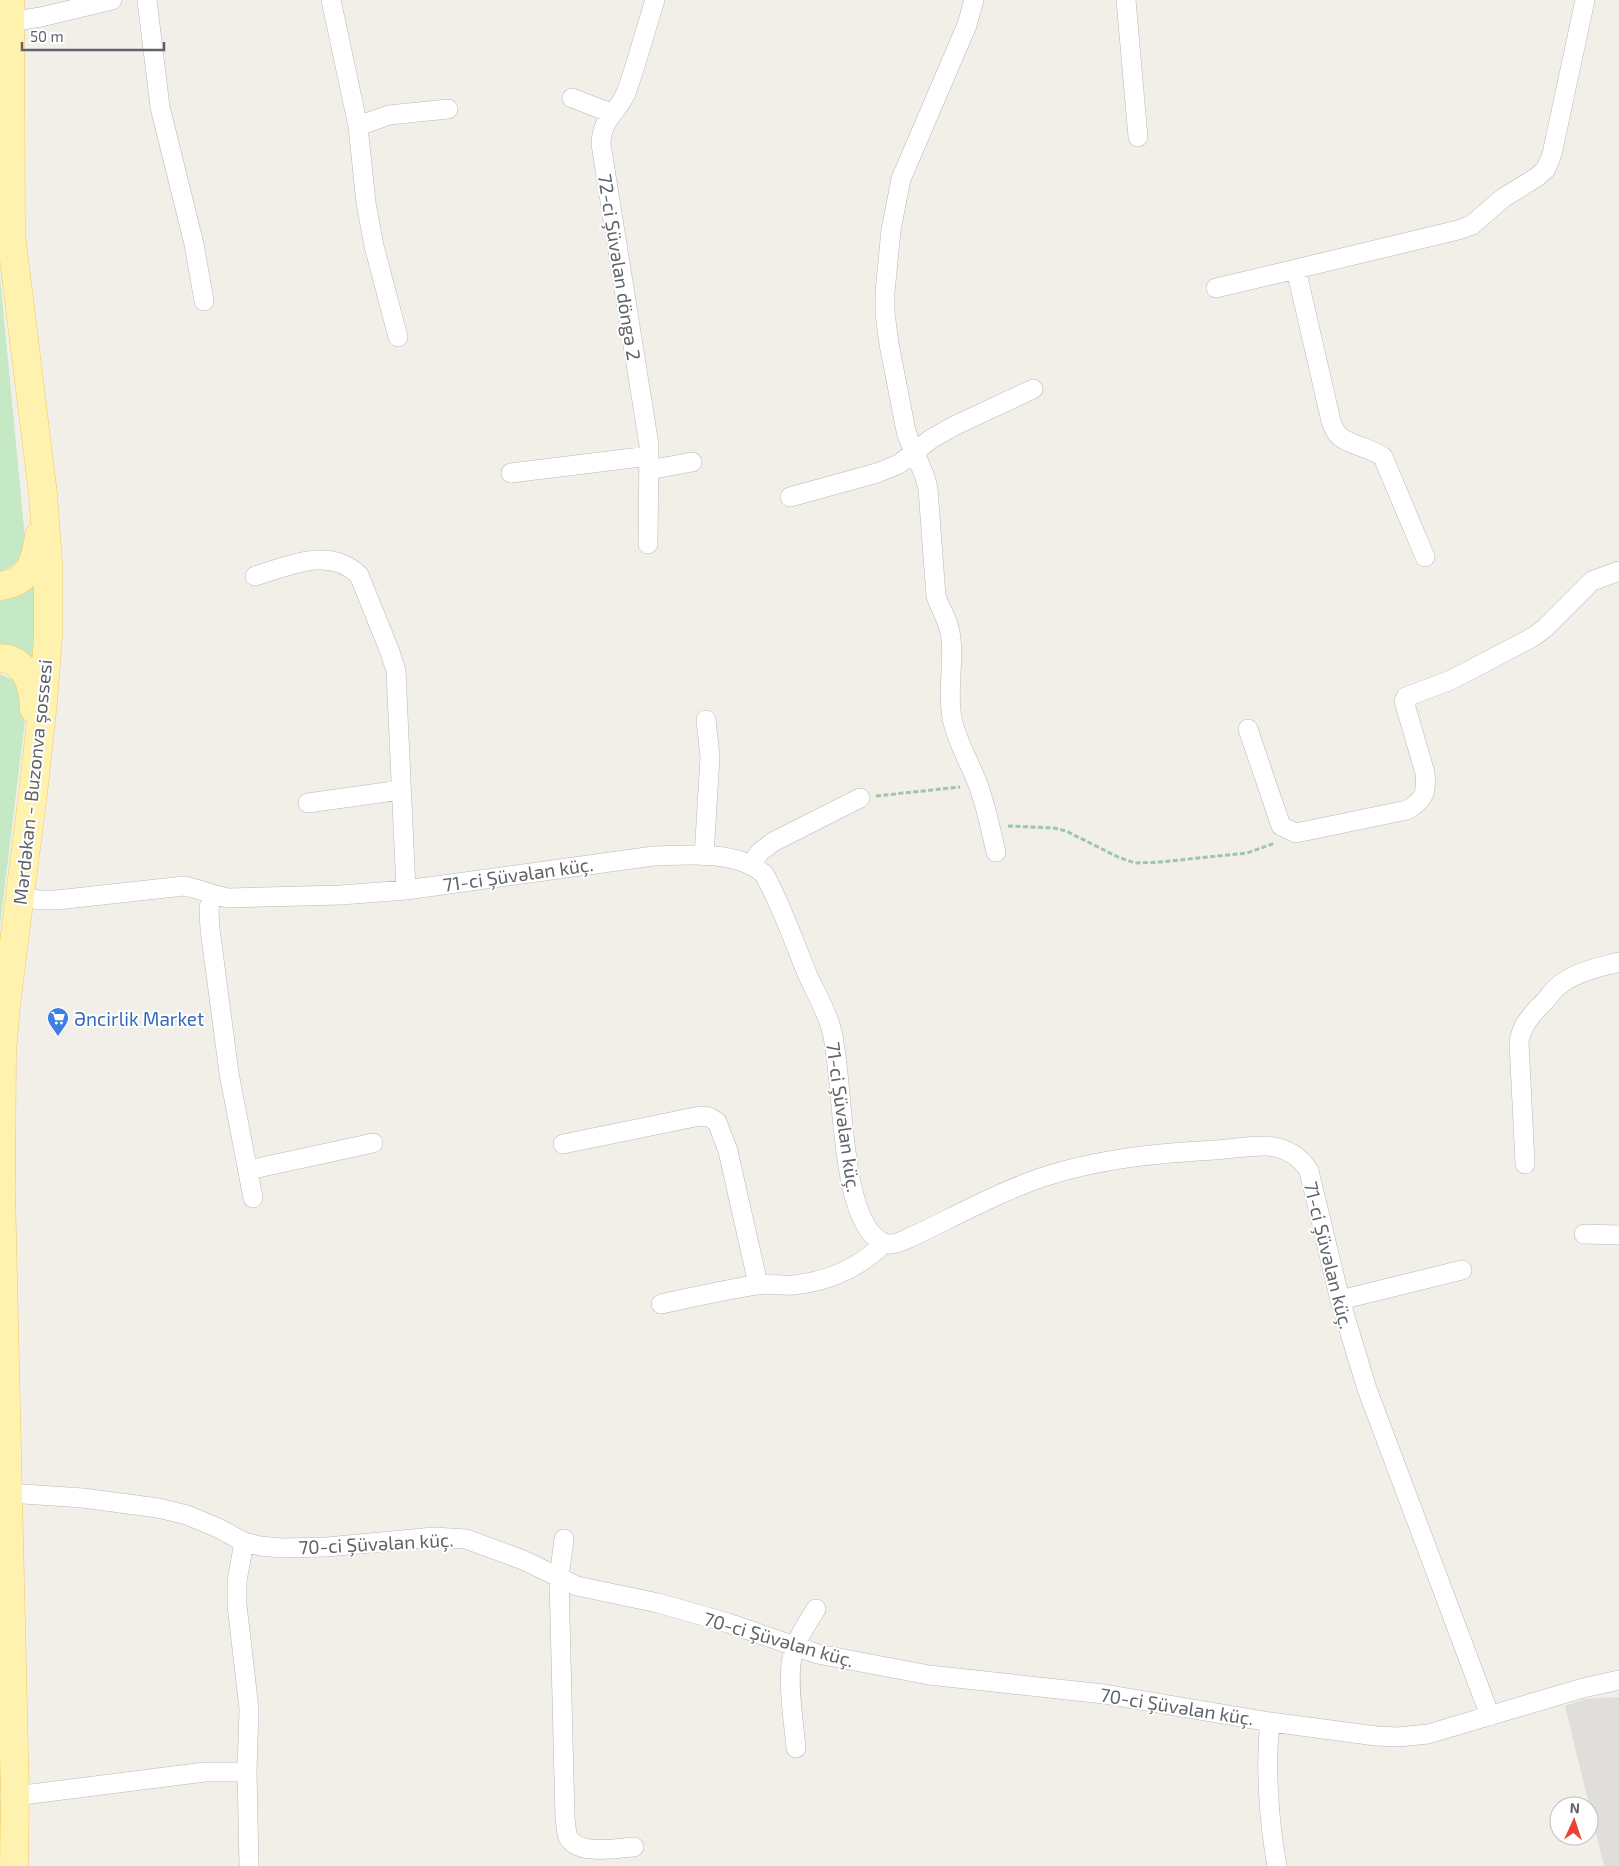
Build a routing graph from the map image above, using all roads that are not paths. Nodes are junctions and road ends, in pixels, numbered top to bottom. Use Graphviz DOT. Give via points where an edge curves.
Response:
graph roads {
  1 [pos="112,0"];
  2 [pos="147,0"];
  3 [pos="331,0"];
  4 [pos="655,0"];
  5 [pos="974,0"];
  6 [pos="1126,0"];
  7 [pos="1585,0"];
  8 [pos="10,11"];
  9 [pos="572,98"];
  10 [pos="448,109"];
  11 [pos="611,113"];
  12 [pos="358,126"];
  13 [pos="1138,138"];
  14 [pos="1296,269"];
  15 [pos="1216,288"];
  16 [pos="204,302"];
  17 [pos="398,337"];
  18 [pos="1033,389"];
  19 [pos="914,452"];
  20 [pos="692,462"];
  21 [pos="649,463"];
  22 [pos="511,473"];
  23 [pos="43,494"];
  24 [pos="790,497"];
  25 [pos="648,544"];
  26 [pos="1424,557"];
  27 [pos="1619,571"];
  28 [pos="255,576"];
  29 [pos="0,586"];
  30 [pos="0,658"];
  31 [pos="706,720"];
  32 [pos="1248,729"];
  33 [pos="34,786"];
  34 [pos="401,790"];
  35 [pos="860,798"];
  36 [pos="308,803"];
  37 [pos="996,852"];
  38 [pos="704,856"];
  39 [pos="751,864"];
  40 [pos="406,890"];
  41 [pos="211,895"];
  42 [pos="19,896"];
  43 [pos="1619,962"];
  44 [pos="373,1143"];
  45 [pos="563,1144"];
  46 [pos="1525,1164"];
  47 [pos="248,1170"];
  48 [pos="253,1198"];
  49 [pos="1584,1234"];
  50 [pos="1619,1235"];
  51 [pos="883,1244"];
  52 [pos="1462,1270"];
  53 [pos="758,1284"];
  54 [pos="1340,1300"];
  55 [pos="661,1304"];
  56 [pos="8,1493"];
  57 [pos="564,1539"];
  58 [pos="244,1542"];
  59 [pos="559,1578"];
  60 [pos="816,1609"];
  61 [pos="795,1648"];
  62 [pos="1619,1680"];
  63 [pos="1490,1716"];
  64 [pos="1270,1722"];
  65 [pos="796,1748"];
  66 [pos="247,1772"];
  67 [pos="15,1796"];
  68 [pos="634,1846"];
  69 [pos="14,1866"];
  70 [pos="250,1866"];
  71 [pos="1277,1866"];
  1 -- 8 [label="street" via="41,18"];
  2 -- 16 [label="street" via="160,107 194,244"];
  3 -- 12 [label="street"];
  4 -- 11 [label="street, 72-ci Şüvəlan döngə 2" via="625,94"];
  5 -- 19 [label="street" via="967,25 901,179 891,230 884,314 906,430"];
  6 -- 13 [label="street"];
  7 -- 14 [label="street" via="1546,169 1503,198 1472,226"];
  8 -- 23 [label="main road, Mərdəkan - Buzonva şossesi" via="11,235"];
  9 -- 11 [label="street"];
  10 -- 12 [label="street" via="389,115"];
  11 -- 21 [label="street, 72-ci Şüvəlan döngə 2" via="601,132 601,144"];
  12 -- 17 [label="street" via="374,246"];
  14 -- 15 [label="street"];
  14 -- 26 [label="street" via="1336,434 1383,457"];
  18 -- 19 [label="street" via="954,426"];
  19 -- 24 [label="street" via="899,464 877,473"];
  19 -- 37 [label="street" via="925,474 928,489 936,596 950,625 949,699 952,720 977,782"];
  20 -- 21 [label="street"];
  21 -- 22 [label="street"];
  21 -- 25 [label="street, 72-ci Şüvəlan döngə 2"];
  23 -- 29 [label="main road" via="33,566 26,576"];
  23 -- 33 [label="main road, Mərdəkan - Buzonva şossesi" via="48,562 48,637"];
  27 -- 32 [label="street" via="1592,581 1534,636 1451,680 1406,697 1404,702 1426,784 1419,803 1407,810 1296,833 1289,831 1281,826"];
  28 -- 34 [label="street" via="314,559 326,559 359,575 396,671"];
  30 -- 33 [label="main road" via="17,664 28,674 34,695"];
  31 -- 38 [label="street" via="710,757"];
  33 -- 42 [label="main road, Mərdəkan - Buzonva şossesi"];
  34 -- 36 [label="street"];
  34 -- 40 [label="street"];
  35 -- 39 [label="street" via="773,842"];
  38 -- 39 [label="street, 71-ci Şüvəlan küç." via="726,857"];
  38 -- 40 [label="street, 71-ci Şüvəlan küç." via="654,856"];
  39 -- 51 [label="street, 71-ci Şüvəlan küç." via="764,874 770,884 828,1017 840,1084 852,1189 867,1227"];
  40 -- 41 [label="street, 71-ci Şüvəlan küç." via="332,896 228,898"];
  41 -- 42 [label="street, 71-ci Şüvəlan küç." via="184,886 57,900"];
  41 -- 47 [label="street" via="210,929 229,1073"];
  42 -- 56 [label="main road, Mərdəkan - Buzonva şossesi" via="2,1052 1,1191"];
  43 -- 46 [label="street" via="1568,979 1525,1022 1519,1042"];
  44 -- 47 [label="street"];
  45 -- 53 [label="street" via="700,1116 716,1122 730,1158"];
  47 -- 48 [label="street"];
  49 -- 50 [label="street"];
  51 -- 53 [label="street" via="864,1261 839,1274 794,1285"];
  51 -- 54 [label="street, 71-ci Şüvəlan küç." via="907,1239 1014,1188 1087,1165 1177,1152 1269,1146 1293,1154 1309,1171"];
  52 -- 54 [label="street"];
  53 -- 55 [label="street"];
  54 -- 63 [label="street, 71-ci Şüvəlan küç." via="1367,1389"];
  56 -- 58 [label="street, 70-ci Şüvəlan küç." via="125,1502 158,1508 186,1515"];
  56 -- 67 [label="main road, Mərdəkan - Buzonva şossesi"];
  57 -- 59 [label="street"];
  58 -- 59 [label="street, 70-ci Şüvəlan küç." via="282,1548 327,1547 452,1537 477,1542"];
  58 -- 66 [label="street" via="237,1580 237,1605 249,1710"];
  59 -- 61 [label="street, 70-ci Şüvəlan küç." via="577,1586 658,1603 728,1623"];
  59 -- 68 [label="street" via="568,1836 581,1848"];
  60 -- 61 [label="street"];
  61 -- 64 [label="street, 70-ci Şüvəlan küç." via="929,1675 1104,1694"];
  61 -- 65 [label="street" via="790,1674"];
  62 -- 63 [label="street, 70-ci Şüvəlan küç."];
  63 -- 64 [label="street, 70-ci Şüvəlan küç." via="1428,1734 1398,1738"];
  64 -- 71 [label="street" via="1268,1764"];
  66 -- 67 [label="street" via="205,1772"];
  66 -- 70 [label="street"];
  67 -- 69 [label="main road, Mərdəkan - Buzonva şossesi"];
}
